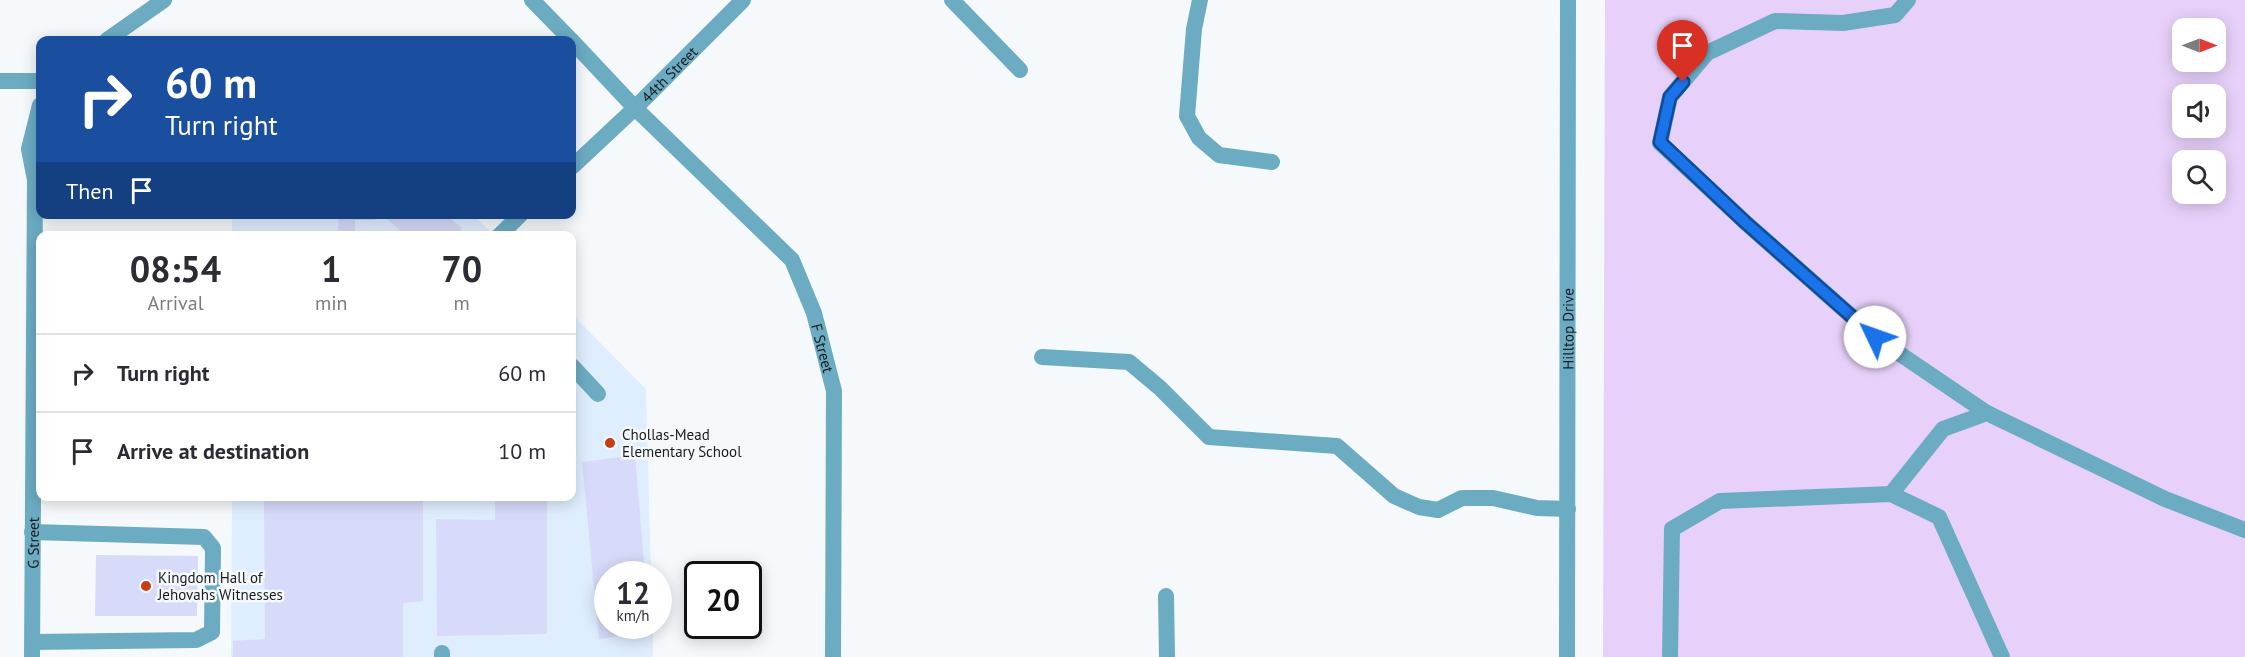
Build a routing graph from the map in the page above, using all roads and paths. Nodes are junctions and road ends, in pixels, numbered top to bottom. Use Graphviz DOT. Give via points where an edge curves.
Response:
graph roads {
  1 [pos="164,0"];
  2 [pos="532,0"];
  3 [pos="743,0"];
  4 [pos="952,0"];
  5 [pos="1200,0"];
  6 [pos="1568,0"];
  7 [pos="1908,0"];
  8 [pos="113,36"];
  9 [pos="566,36"];
  10 [pos="576,46"];
  11 [pos="1020,70"];
  12 [pos="0,81"];
  13 [pos="36,81"];
  14 [pos="635,108"];
  15 [pos="36,122"];
  16 [pos="1272,162"];
  17 [pos="576,163"];
  18 [pos="516,219"];
  19 [pos="504,231"];
  20 [pos="1042,357"];
  21 [pos="576,370"];
  22 [pos="598,394"];
  23 [pos="1988,413"];
  24 [pos="1891,494"];
  25 [pos="1568,509"];
  26 [pos="2245,530"];
  27 [pos="32,532"];
  28 [pos="1166,596"];
  29 [pos="33,650"];
  30 [pos="833,657"];
  31 [pos="1167,657"];
  32 [pos="1567,657"];
  33 [pos="1670,657"];
  34 [pos="2002,657"];
  1 -- 8 [label="street"];
  2 -- 9 [label="street, 44th Street"];
  3 -- 14 [label="street, 44th Street"];
  4 -- 11 [label="street"];
  5 -- 16 [label="street" via="1187,116 1199,138 1219,155"];
  6 -- 25 [label="street, Hilltop Drive"];
  7 -- 23 [label="street" via="1895,15 1843,22 1775,21 1707,52 1670,97 1660,142 1875,337"];
  10 -- 14 [label="street, 44th Street"];
  12 -- 13 [label="street"];
  14 -- 17 [label="street"];
  14 -- 30 [label="street, F Street" via="792,260 814,313 834,391"];
  15 -- 27 [label="street, G Street" via="29,149 35,180"];
  18 -- 19 [label="street"];
  20 -- 25 [label="street" via="1129,362 1209,437 1337,446 1394,496 1419,507 1438,510 1462,498 1493,498 1537,508"];
  21 -- 22 [label="street"];
  23 -- 24 [label="street" via="1943,429"];
  23 -- 26 [label="street" via="2165,499"];
  24 -- 33 [label="street" via="1720,501 1672,529"];
  24 -- 34 [label="street" via="1939,517"];
  25 -- 32 [label="street, Hilltop Drive"];
  27 -- 29 [label="street, G Street"];
  27 -- 29 [label="street" via="204,537 213,548 212,632 196,640"];
  28 -- 31 [label="street"];
}
